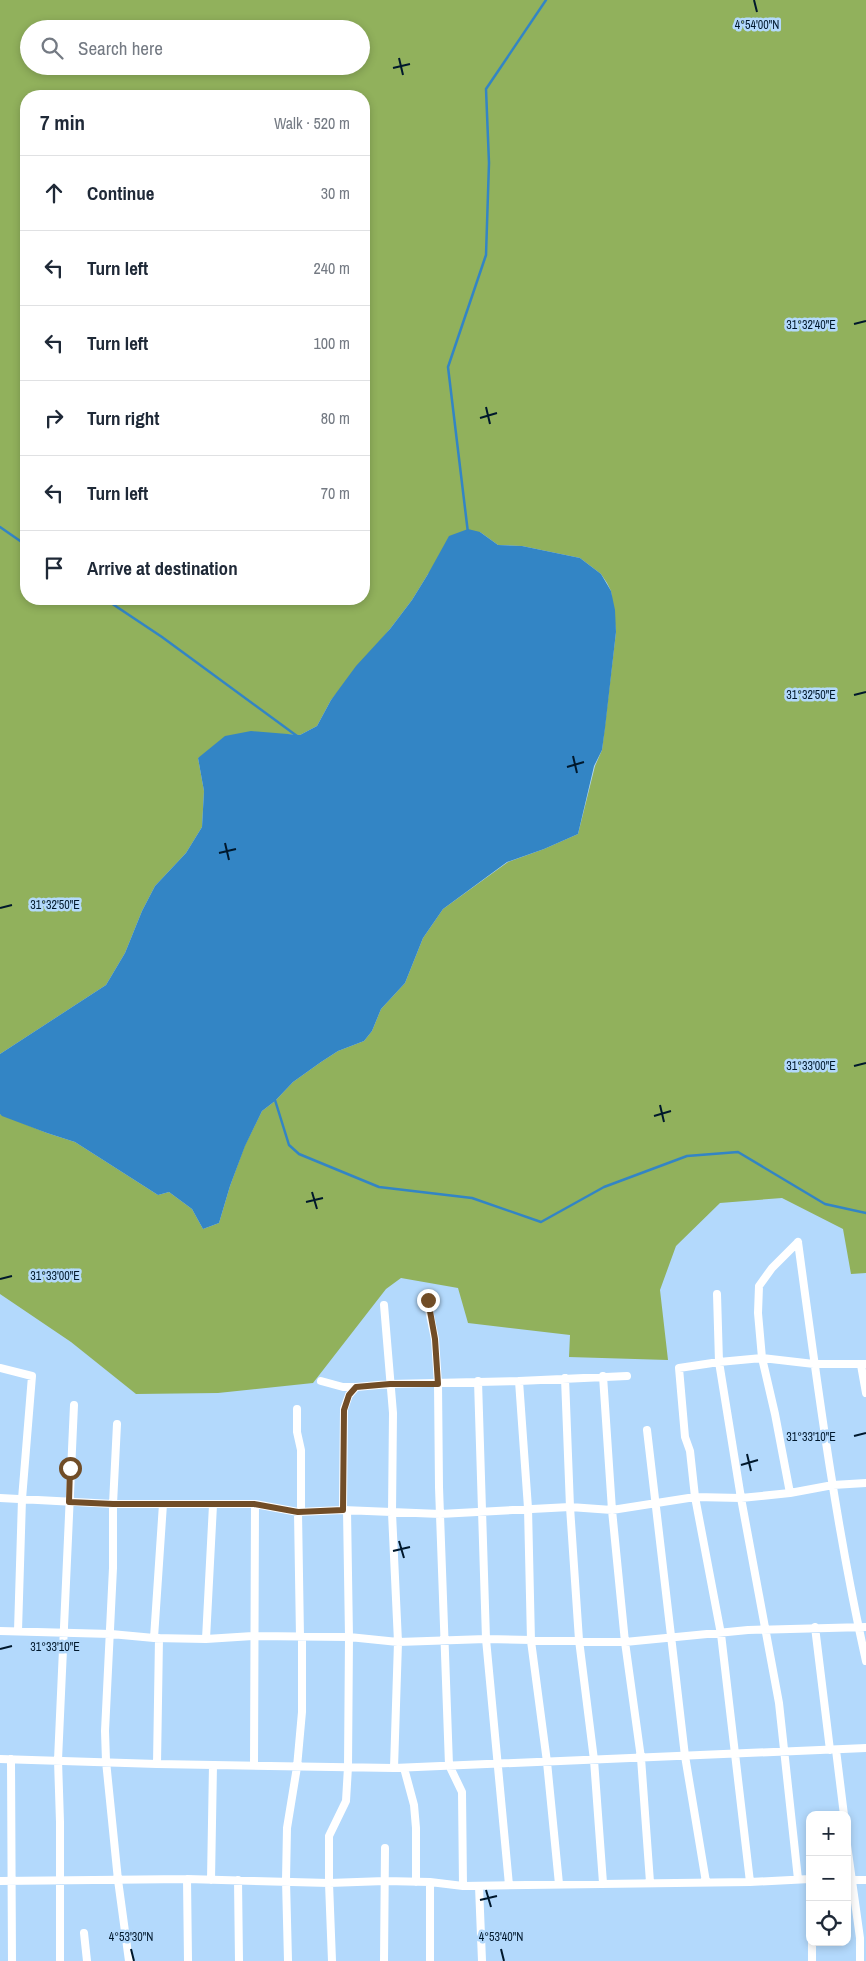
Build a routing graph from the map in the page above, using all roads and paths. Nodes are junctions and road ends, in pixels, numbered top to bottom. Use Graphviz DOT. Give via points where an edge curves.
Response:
graph roads {
  1 [pos="717,1294"];
  2 [pos="428,1300"];
  3 [pos="384,1305"];
  4 [pos="762,1358"];
  5 [pos="719,1362"];
  6 [pos="814,1364"];
  7 [pos="864,1364"];
  8 [pos="0,1368"];
  9 [pos="603,1376"];
  10 [pos="627,1376"];
  11 [pos="565,1378"];
  12 [pos="321,1381"];
  13 [pos="519,1381"];
  14 [pos="478,1382"];
  15 [pos="390,1384"];
  16 [pos="438,1384"];
  17 [pos="356,1387"];
  18 [pos="866,1393"];
  19 [pos="74,1405"];
  20 [pos="297,1409"];
  21 [pos="117,1424"];
  22 [pos="646,1430"];
  23 [pos="866,1483"];
  24 [pos="832,1485"];
  25 [pos="790,1493"];
  26 [pos="695,1497"];
  27 [pos="0,1498"];
  28 [pos="741,1498"];
  29 [pos="22,1499"];
  30 [pos="69,1502"];
  31 [pos="654,1503"];
  32 [pos="113,1504"];
  33 [pos="162,1504"];
  34 [pos="213,1504"];
  35 [pos="254,1504"];
  36 [pos="570,1507"];
  37 [pos="528,1508"];
  38 [pos="345,1510"];
  39 [pos="612,1510"];
  40 [pos="481,1511"];
  41 [pos="299,1512"];
  42 [pos="392,1513"];
  43 [pos="440,1514"];
  44 [pos="862,1627"];
  45 [pos="815,1628"];
  46 [pos="766,1629"];
  47 [pos="0,1630"];
  48 [pos="18,1631"];
  49 [pos="64,1632"];
  50 [pos="110,1634"];
  51 [pos="721,1634"];
  52 [pos="253,1636"];
  53 [pos="301,1637"];
  54 [pos="349,1637"];
  55 [pos="157,1638"];
  56 [pos="672,1638"];
  57 [pos="206,1639"];
  58 [pos="486,1639"];
  59 [pos="579,1640"];
  60 [pos="532,1641"];
  61 [pos="398,1642"];
  62 [pos="444,1642"];
  63 [pos="624,1642"];
  64 [pos="866,1661"];
  65 [pos="866,1748"];
  66 [pos="833,1750"];
  67 [pos="786,1752"];
  68 [pos="735,1753"];
  69 [pos="685,1756"];
  70 [pos="641,1758"];
  71 [pos="0,1759"];
  72 [pos="11,1759"];
  73 [pos="58,1760"];
  74 [pos="594,1760"];
  75 [pos="106,1761"];
  76 [pos="547,1762"];
  77 [pos="156,1764"];
  78 [pos="499,1764"];
  79 [pos="213,1765"];
  80 [pos="254,1765"];
  81 [pos="449,1765"];
  82 [pos="297,1766"];
  83 [pos="348,1767"];
  84 [pos="394,1768"];
  85 [pos="404,1768"];
  86 [pos="843,1811"];
  87 [pos="385,1848"];
  88 [pos="187,1879"];
  89 [pos="798,1879"];
  90 [pos="806,1879"];
  91 [pos="12,1880"];
  92 [pos="118,1880"];
  93 [pos="212,1880"];
  94 [pos="238,1880"];
  95 [pos="286,1880"];
  96 [pos="851,1880"];
  97 [pos="866,1880"];
  98 [pos="0,1881"];
  99 [pos="60,1881"];
  100 [pos="385,1881"];
  101 [pos="416,1882"];
  102 [pos="430,1882"];
  103 [pos="650,1882"];
  104 [pos="706,1882"];
  105 [pos="750,1882"];
  106 [pos="329,1883"];
  107 [pos="603,1883"];
  108 [pos="559,1884"];
  109 [pos="509,1885"];
  110 [pos="463,1886"];
  111 [pos="479,1886"];
  112 [pos="851,1891"];
  113 [pos="84,1933"];
  114 [pos="812,1946"];
  115 [pos="12,1961"];
  116 [pos="60,1961"];
  117 [pos="87,1961"];
  118 [pos="129,1961"];
  119 [pos="188,1961"];
  120 [pos="239,1961"];
  121 [pos="288,1961"];
  122 [pos="332,1961"];
  123 [pos="384,1961"];
  124 [pos="430,1961"];
  125 [pos="482,1961"];
  126 [pos="812,1961"];
  127 [pos="860,1961"];
  1 -- 5 [label="street"];
  2 -- 16 [label="street"];
  3 -- 15 [label="street"];
  4 -- 5 [label="street"];
  4 -- 6 [label="street"];
  4 -- 6 [label="street" via="759,1286 798,1242"];
  4 -- 25 [label="street"];
  5 -- 26 [label="street" via="679,1368 685,1437 690,1451"];
  5 -- 28 [label="street"];
  6 -- 7 [label="street"];
  6 -- 24 [label="street"];
  7 -- 18 [label="street"];
  8 -- 29 [label="street" via="32,1376"];
  9 -- 10 [label="street"];
  9 -- 11 [label="street"];
  9 -- 39 [label="street"];
  11 -- 13 [label="street"];
  11 -- 36 [label="street"];
  12 -- 17 [label="street"];
  13 -- 14 [label="street"];
  13 -- 37 [label="street"];
  14 -- 16 [label="street"];
  14 -- 40 [label="street"];
  15 -- 16 [label="street"];
  15 -- 17 [label="street"];
  15 -- 42 [label="street" via="393,1413"];
  16 -- 43 [label="street"];
  17 -- 38 [label="street" via="349,1395 344,1410"];
  19 -- 30 [label="street"];
  20 -- 41 [label="street" via="301,1450"];
  21 -- 32 [label="street"];
  22 -- 31 [label="street"];
  23 -- 24 [label="street"];
  24 -- 25 [label="street"];
  24 -- 44 [label="street"];
  25 -- 28 [label="street"];
  26 -- 28 [label="street"];
  26 -- 31 [label="street"];
  26 -- 51 [label="street"];
  27 -- 29 [label="street"];
  28 -- 46 [label="street"];
  29 -- 30 [label="street"];
  29 -- 48 [label="street"];
  30 -- 32 [label="street"];
  30 -- 49 [label="street"];
  31 -- 39 [label="street"];
  31 -- 56 [label="street"];
  32 -- 33 [label="street"];
  32 -- 50 [label="street"];
  33 -- 34 [label="street"];
  33 -- 55 [label="street"];
  34 -- 35 [label="street"];
  34 -- 57 [label="street"];
  35 -- 41 [label="street"];
  35 -- 52 [label="street"];
  36 -- 37 [label="street"];
  36 -- 39 [label="street"];
  36 -- 59 [label="street"];
  37 -- 40 [label="street"];
  37 -- 60 [label="street"];
  38 -- 41 [label="street"];
  38 -- 42 [label="street"];
  38 -- 54 [label="street"];
  39 -- 63 [label="street"];
  40 -- 43 [label="street"];
  40 -- 58 [label="street"];
  41 -- 53 [label="street"];
  42 -- 43 [label="street"];
  42 -- 61 [label="street"];
  43 -- 62 [label="street"];
  44 -- 45 [label="street"];
  44 -- 64 [label="street"];
  45 -- 46 [label="street"];
  45 -- 66 [label="street"];
  46 -- 51 [label="street"];
  46 -- 67 [label="street"];
  47 -- 48 [label="street"];
  48 -- 49 [label="street"];
  49 -- 50 [label="street"];
  49 -- 73 [label="street"];
  50 -- 55 [label="street"];
  50 -- 75 [label="street"];
  51 -- 56 [label="street"];
  51 -- 68 [label="street"];
  52 -- 53 [label="street"];
  52 -- 57 [label="street"];
  52 -- 80 [label="street"];
  53 -- 54 [label="street"];
  53 -- 82 [label="street" via="302,1712"];
  54 -- 61 [label="street"];
  54 -- 83 [label="street"];
  55 -- 57 [label="street"];
  55 -- 77 [label="street"];
  56 -- 63 [label="street"];
  56 -- 69 [label="street"];
  58 -- 60 [label="street"];
  58 -- 62 [label="street"];
  58 -- 78 [label="street"];
  59 -- 60 [label="street"];
  59 -- 63 [label="street"];
  59 -- 74 [label="street"];
  60 -- 76 [label="street"];
  61 -- 62 [label="street"];
  61 -- 84 [label="street"];
  62 -- 81 [label="street"];
  63 -- 70 [label="street"];
  65 -- 66 [label="street"];
  66 -- 67 [label="street"];
  66 -- 86 [label="street"];
  67 -- 68 [label="street"];
  67 -- 89 [label="street"];
  68 -- 69 [label="street"];
  68 -- 105 [label="street"];
  69 -- 70 [label="street"];
  69 -- 104 [label="street"];
  70 -- 74 [label="street"];
  70 -- 103 [label="street"];
  71 -- 72 [label="street"];
  72 -- 73 [label="street"];
  72 -- 91 [label="street"];
  73 -- 75 [label="street"];
  73 -- 99 [label="street"];
  74 -- 76 [label="street"];
  74 -- 107 [label="street"];
  75 -- 77 [label="street"];
  75 -- 92 [label="street"];
  76 -- 78 [label="street"];
  76 -- 108 [label="street"];
  77 -- 79 [label="street"];
  78 -- 81 [label="street"];
  78 -- 109 [label="street"];
  79 -- 80 [label="street"];
  79 -- 93 [label="street"];
  80 -- 82 [label="street"];
  81 -- 85 [label="street"];
  81 -- 110 [label="street" via="462,1792"];
  82 -- 83 [label="street"];
  82 -- 95 [label="street" via="287,1828"];
  83 -- 84 [label="street"];
  83 -- 106 [label="street" via="346,1801 330,1836"];
  84 -- 85 [label="street"];
  85 -- 101 [label="street" via="414,1805"];
  87 -- 100 [label="street"];
  88 -- 92 [label="street"];
  88 -- 93 [label="street"];
  88 -- 119 [label="street"];
  89 -- 90 [label="street"];
  89 -- 105 [label="street"];
  91 -- 98 [label="street"];
  91 -- 99 [label="street"];
  91 -- 115 [label="street"];
  92 -- 99 [label="street"];
  92 -- 118 [label="street"];
  93 -- 94 [label="street"];
  94 -- 95 [label="street"];
  94 -- 120 [label="street"];
  95 -- 106 [label="street"];
  95 -- 121 [label="street"];
  96 -- 97 [label="street"];
  99 -- 116 [label="street"];
  100 -- 101 [label="street"];
  100 -- 106 [label="street"];
  100 -- 123 [label="street"];
  101 -- 102 [label="street"];
  102 -- 110 [label="street"];
  102 -- 124 [label="street"];
  103 -- 104 [label="street"];
  103 -- 107 [label="street"];
  104 -- 105 [label="street"];
  106 -- 122 [label="street"];
  107 -- 108 [label="street"];
  108 -- 109 [label="street"];
  109 -- 111 [label="street"];
  110 -- 111 [label="street"];
  111 -- 125 [label="street"];
  112 -- 127 [label="street" via="860,1938"];
  113 -- 117 [label="street"];
  114 -- 126 [label="street"];
}
